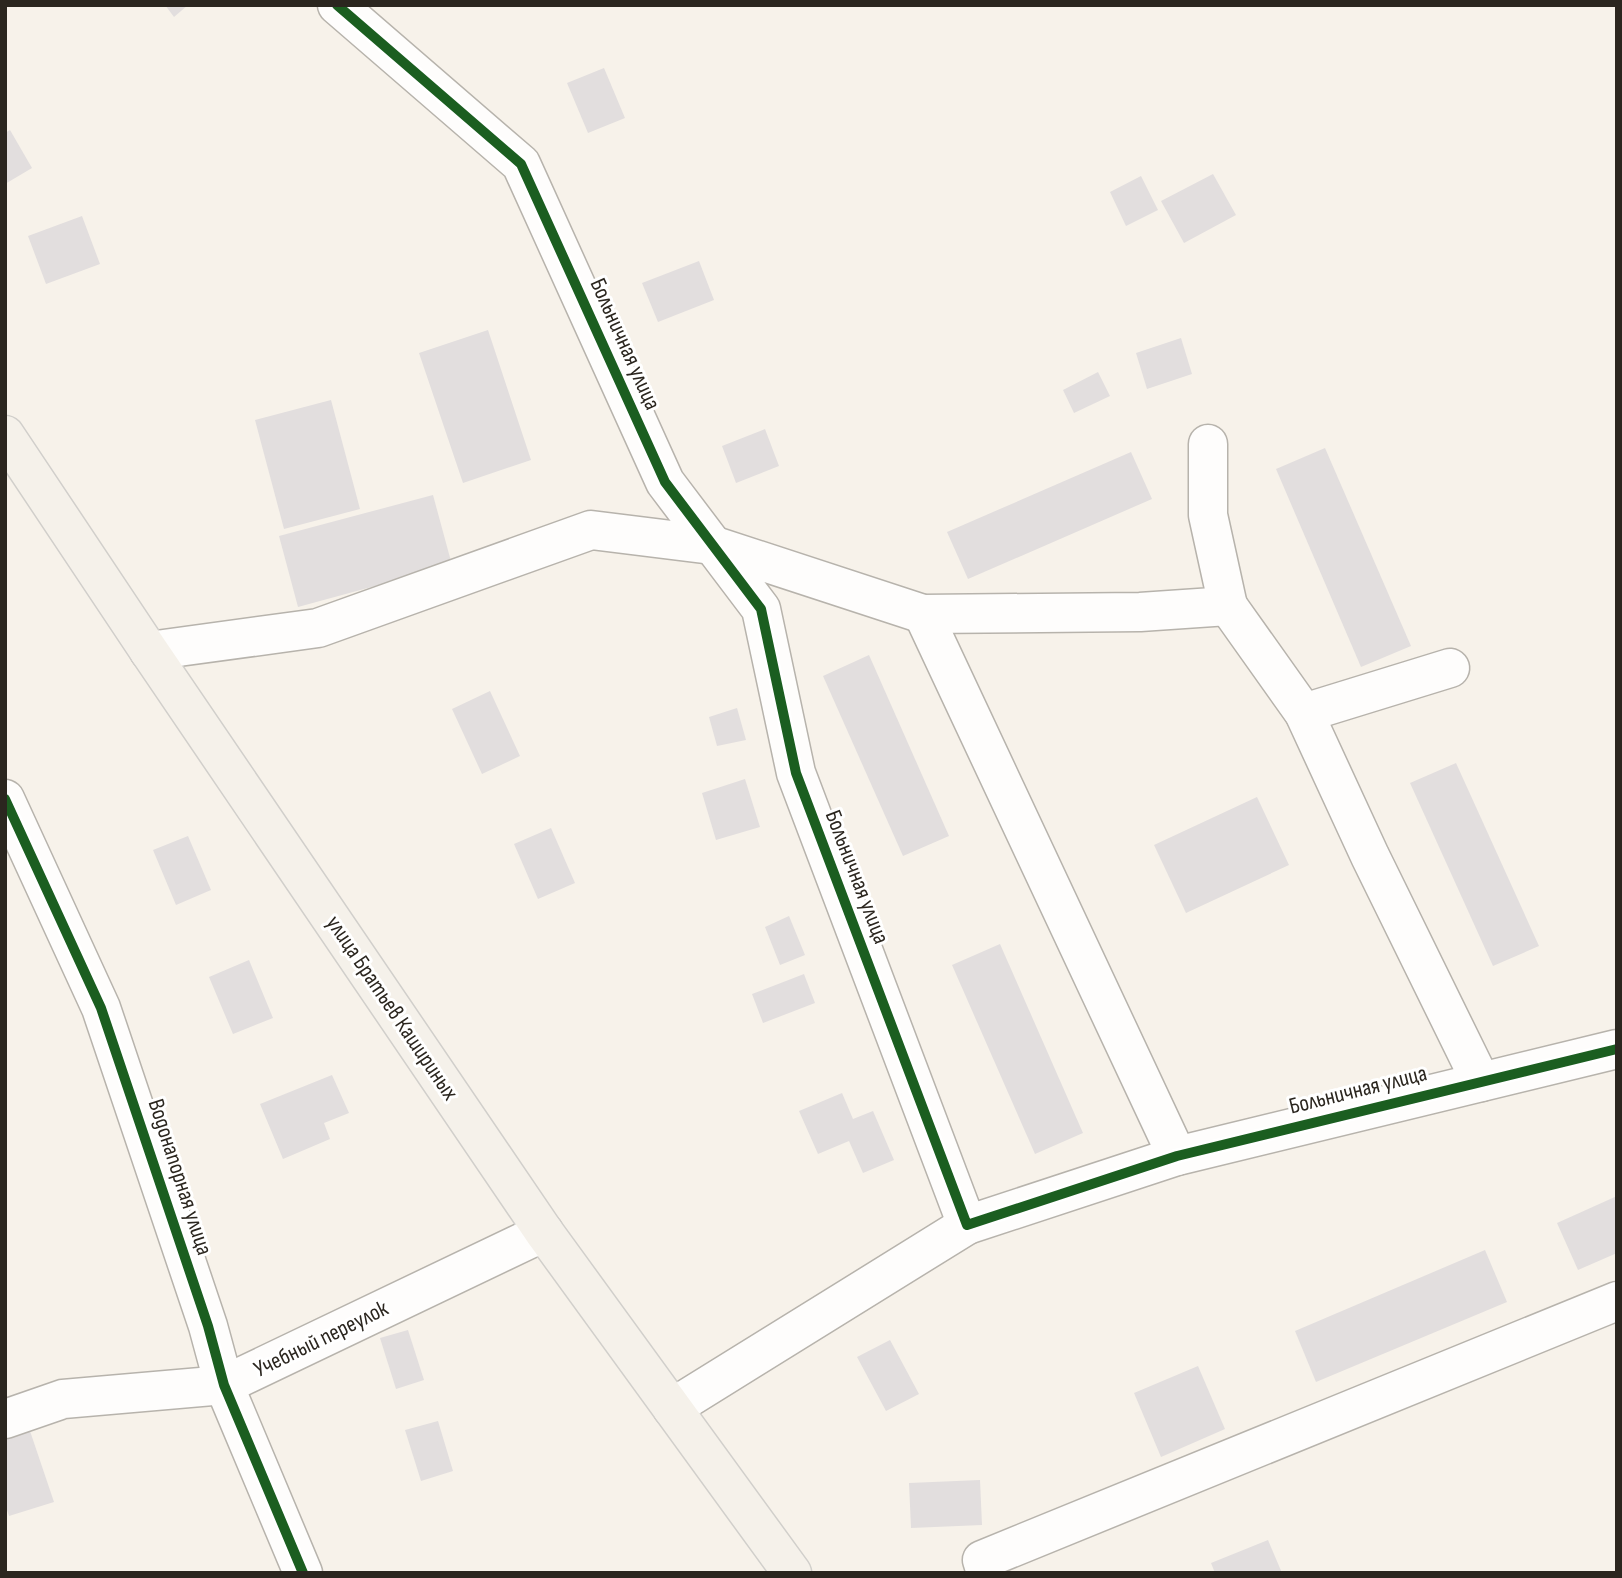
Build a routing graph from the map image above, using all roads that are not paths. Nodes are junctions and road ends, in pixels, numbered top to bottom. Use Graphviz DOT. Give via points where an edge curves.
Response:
graph roads {
  1 [pos="337,5"];
  2 [pos="5,435"];
  3 [pos="1208,444"];
  4 [pos="712,545"];
  5 [pos="1228,606"];
  6 [pos="923,614"];
  7 [pos="149,651"];
  8 [pos="1450,668"];
  9 [pos="1304,713"];
  10 [pos="5,799"];
  11 [pos="1617,1049"];
  12 [pos="1481,1082"];
  13 [pos="1177,1156"];
  14 [pos="967,1225"];
  15 [pos="544,1232"];
  16 [pos="1617,1301"];
  17 [pos="224,1385"];
  18 [pos="671,1408"];
  19 [pos="5,1419"];
  20 [pos="303,1573"];
  21 [pos="792,1573"];
  22 [pos="986,1573"];
  1 -- 4 [label="street, Больничная улица" via="520,164 665,482"];
  2 -- 7 [label="main road, улица Братьев Кашириных"];
  3 -- 5 [label="street" via="1208,515"];
  4 -- 6 [label="street"];
  4 -- 7 [label="street" via="592,530 317,628"];
  4 -- 14 [label="street, Больничная улица" via="761,610 796,773"];
  5 -- 6 [label="street" via="1140,612"];
  5 -- 9 [label="street"];
  6 -- 13 [label="street"];
  7 -- 15 [label="main road, улица Братьев Кашириных"];
  8 -- 9 [label="street"];
  9 -- 12 [label="street"];
  10 -- 17 [label="street, Водонапорная улица" via="101,1008"];
  11 -- 12 [label="street, Больничная улица"];
  12 -- 13 [label="street, Больничная улица"];
  13 -- 14 [label="street, Больничная улица"];
  14 -- 18 [label="street"];
  15 -- 17 [label="street, Учебный переулок"];
  15 -- 18 [label="main road, улица Братьев Кашириных"];
  16 -- 22 [label="street" via="982,1560"];
  17 -- 19 [label="street, Учебный переулок" via="63,1399"];
  17 -- 20 [label="street, Водонапорная улица"];
  18 -- 21 [label="main road, улица Братьев Кашириных"];
}
